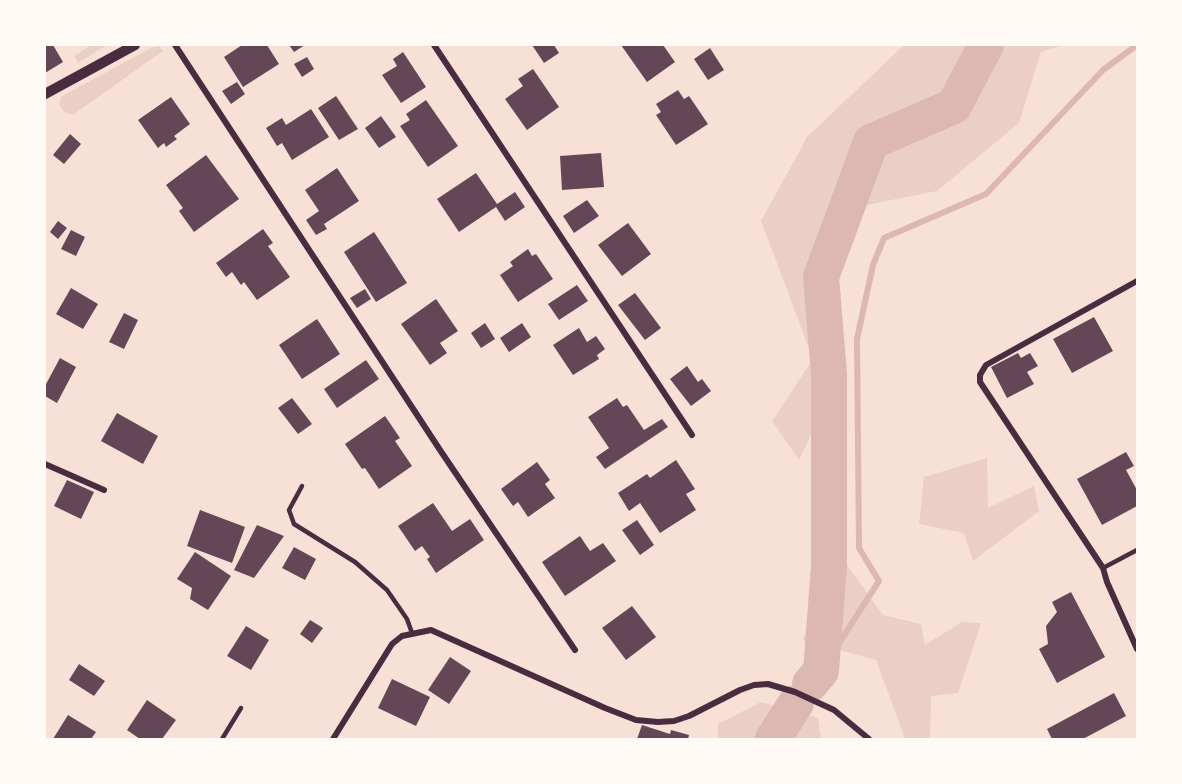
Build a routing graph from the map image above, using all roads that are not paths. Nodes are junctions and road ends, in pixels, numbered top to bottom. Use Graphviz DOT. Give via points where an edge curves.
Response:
graph roads {
  1 [pos="135,45"];
  2 [pos="175,45"];
  3 [pos="434,45"];
  4 [pos="45,94"];
  5 [pos="1137,281"];
  6 [pos="692,435"];
  7 [pos="45,465"];
  8 [pos="302,486"];
  9 [pos="104,490"];
  10 [pos="1137,550"];
  11 [pos="1103,568"];
  12 [pos="412,633"];
  13 [pos="575,650"];
  14 [pos="1137,650"];
  15 [pos="241,708"];
  16 [pos="222,739"];
  17 [pos="333,739"];
  18 [pos="869,739"];
  1 -- 4 [label="street"];
  2 -- 13 [label="street"];
  3 -- 6 [label="street"];
  5 -- 11 [label="street" via="986,365 980,375 980,382"];
  7 -- 9 [label="street"];
  8 -- 12 [label="lane" via="289,510 294,524 355,562 387,590"];
  10 -- 11 [label="lane"];
  11 -- 14 [label="street"];
  12 -- 17 [label="street" via="392,644"];
  12 -- 18 [label="street" via="431,630 636,720 674,721 740,690 768,684 834,711"];
  15 -- 16 [label="lane"];
}
